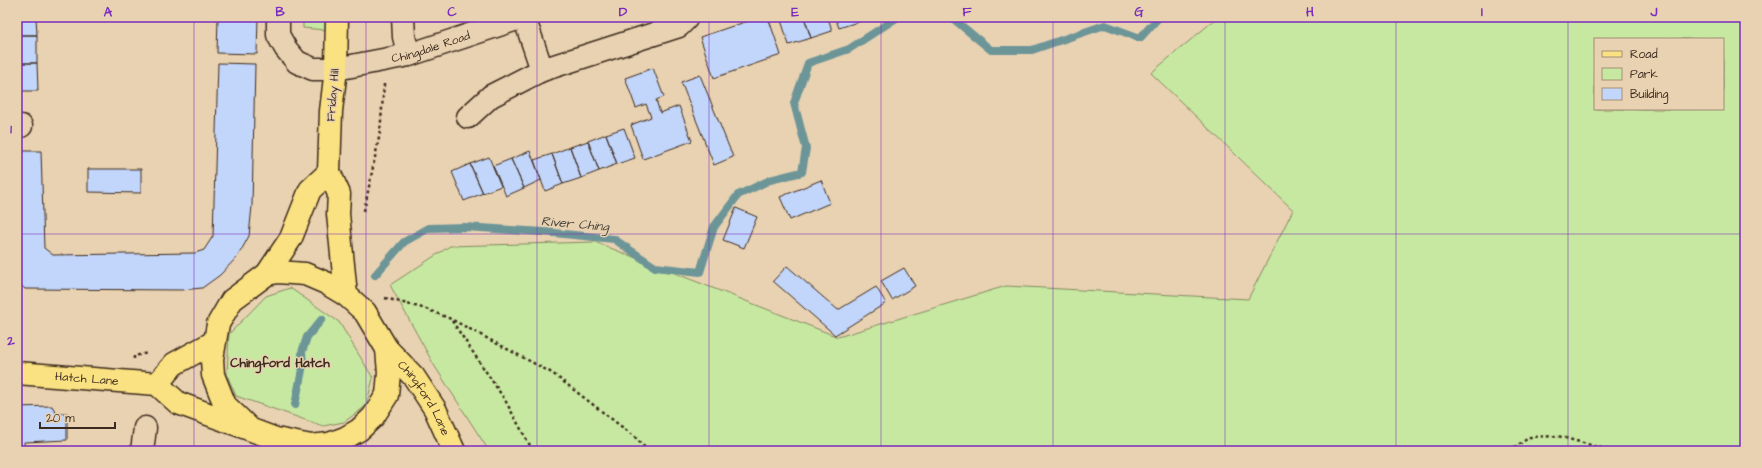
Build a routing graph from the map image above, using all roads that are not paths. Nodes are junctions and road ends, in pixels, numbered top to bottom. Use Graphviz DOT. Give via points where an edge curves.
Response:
graph roads {
  1 [pos="278,17"];
  2 [pos="337,17"];
  3 [pos="403,17"];
  4 [pos="523,17"];
  5 [pos="686,17"];
  6 [pos="409,55"];
  7 [pos="336,69"];
  8 [pos="542,70"];
  9 [pos="468,117"];
  10 [pos="329,172"];
  11 [pos="266,274"];
  12 [pos="346,295"];
  13 [pos="214,342"];
  14 [pos="388,349"];
  15 [pos="17,373"];
  16 [pos="158,384"];
  17 [pos="145,428"];
  18 [pos="250,429"];
  19 [pos="302,445"];
  20 [pos="142,451"];
  21 [pos="454,451"];
  1 -- 7 [label="street, Chingdale Road" via="278,36 297,62 313,69"];
  2 -- 7 [label="main road, Friday Hill"];
  3 -- 6 [label="street" via="404,38"];
  4 -- 6 [label="street, Chingdale Road"];
  4 -- 8 [label="street"];
  5 -- 8 [label="street" via="678,26"];
  6 -- 7 [label="street, Chingdale Road"];
  7 -- 10 [label="main road, Friday Hill" via="331,110"];
  8 -- 9 [label="street" via="492,96"];
  10 -- 11 [label="main road" via="310,190 291,238"];
  10 -- 12 [label="main road, Friday Hill" via="339,194 338,214"];
  11 -- 12 [label="main road, Chingford Lane" via="305,274"];
  11 -- 13 [label="main road" via="232,300 218,324"];
  12 -- 14 [label="main road, Chingford Lane" via="365,312"];
  13 -- 16 [label="main road" via="174,364"];
  13 -- 18 [label="main road" via="213,375 217,389 225,405"];
  14 -- 19 [label="main road" via="387,395 374,417 345,438 329,444"];
  14 -- 21 [label="main road, Chingford Lane" via="414,377 435,409"];
  15 -- 16 [label="main road, Hatch Lane"];
  16 -- 18 [label="main road" via="178,403"];
  17 -- 20 [label="street"];
  18 -- 19 [label="main road"];
}
